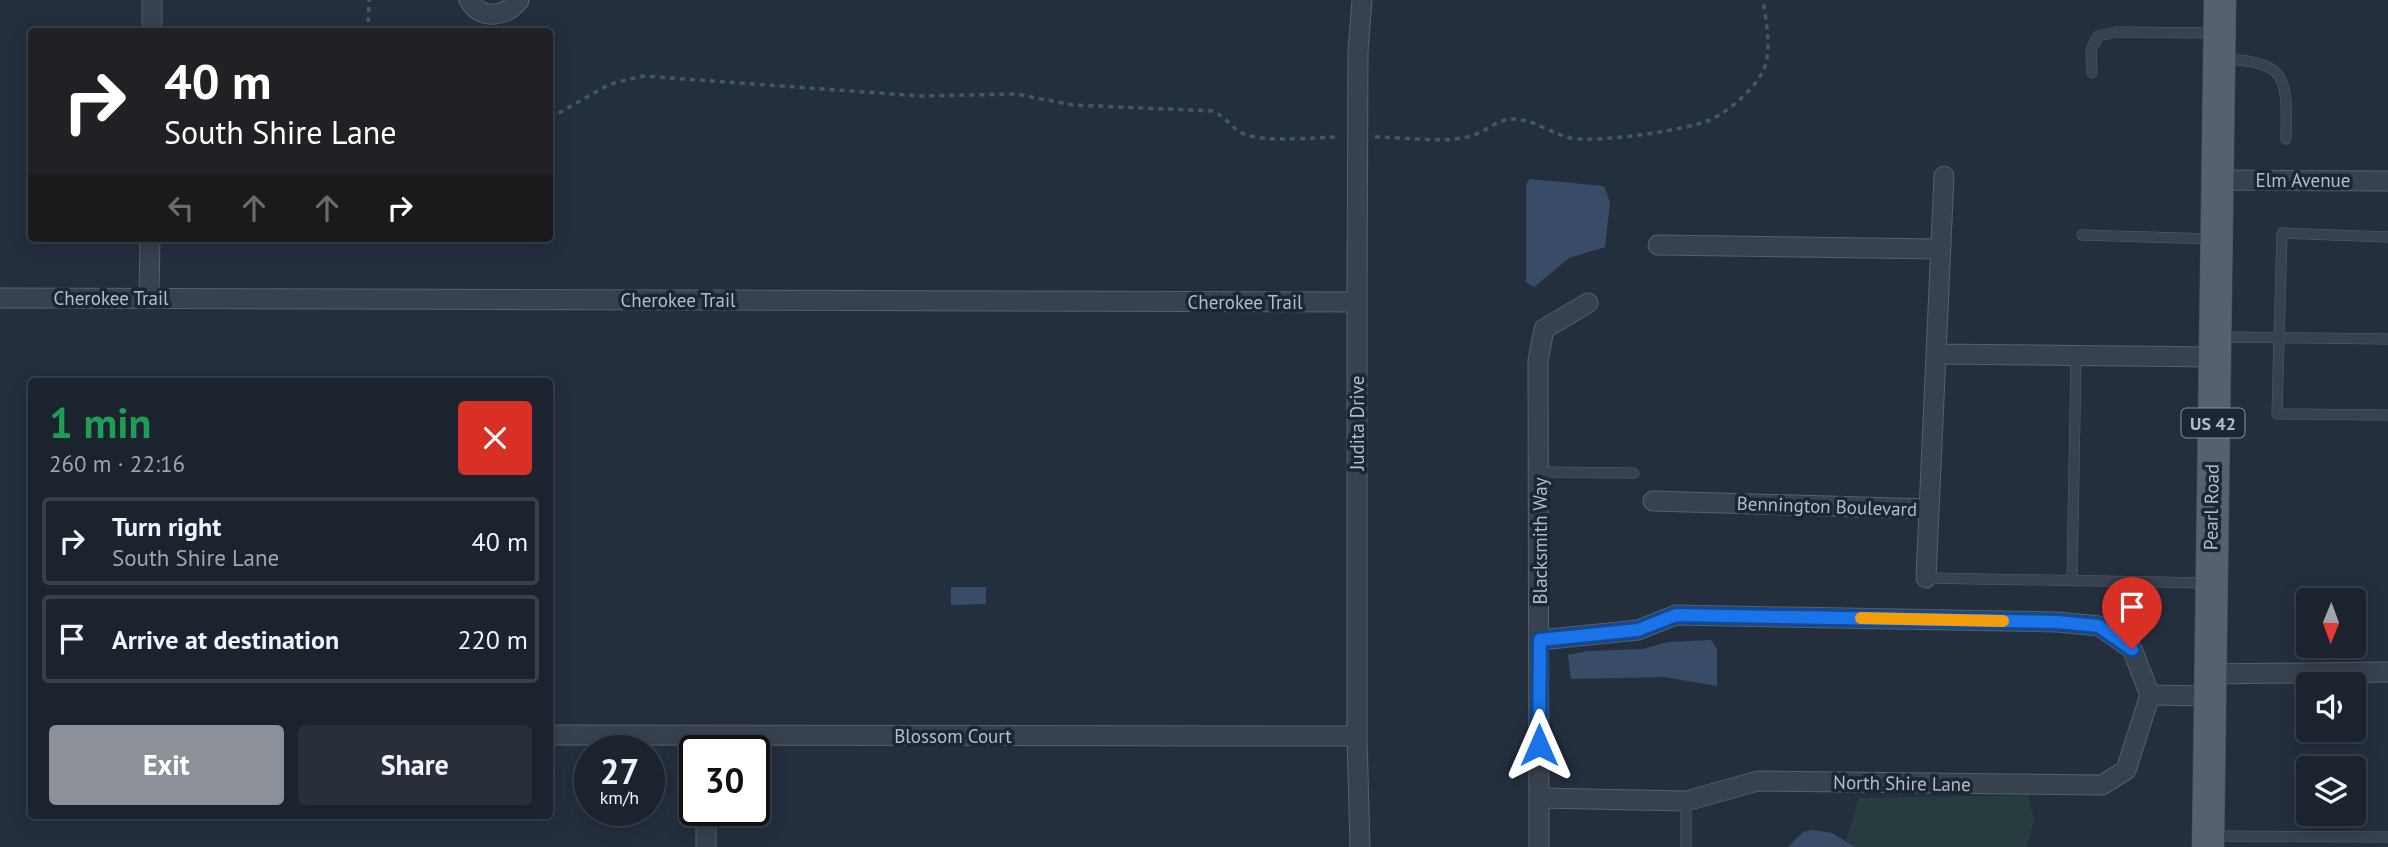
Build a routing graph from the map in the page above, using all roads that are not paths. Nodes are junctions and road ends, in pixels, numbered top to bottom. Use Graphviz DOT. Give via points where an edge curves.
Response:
graph roads {
  1 [pos="152,0"];
  2 [pos="469,0"];
  3 [pos="519,0"];
  4 [pos="1362,0"];
  5 [pos="2220,0"];
  6 [pos="152,28"];
  7 [pos="2220,46"];
  8 [pos="2092,73"];
  9 [pos="2286,139"];
  10 [pos="1944,176"];
  11 [pos="2218,180"];
  12 [pos="2388,181"];
  13 [pos="2082,235"];
  14 [pos="2388,237"];
  15 [pos="2217,239"];
  16 [pos="150,242"];
  17 [pos="1658,246"];
  18 [pos="1940,249"];
  19 [pos="0,298"];
  20 [pos="149,298"];
  21 [pos="1357,302"];
  22 [pos="1588,303"];
  23 [pos="2279,339"];
  24 [pos="2388,339"];
  25 [pos="2214,347"];
  26 [pos="1936,354"];
  27 [pos="2076,356"];
  28 [pos="2388,415"];
  29 [pos="1540,472"];
  30 [pos="1634,473"];
  31 [pos="1653,500"];
  32 [pos="1929,509"];
  33 [pos="1926,578"];
  34 [pos="2072,581"];
  35 [pos="2210,583"];
  36 [pos="1540,640"];
  37 [pos="2388,671"];
  38 [pos="2209,685"];
  39 [pos="2150,695"];
  40 [pos="553,735"];
  41 [pos="1357,736"];
  42 [pos="679,742"];
  43 [pos="770,742"];
  44 [pos="1539,798"];
  45 [pos="1686,802"];
  46 [pos="706,826"];
  47 [pos="2388,836"];
  48 [pos="2208,841"];
  49 [pos="706,847"];
  50 [pos="1360,847"];
  51 [pos="1539,847"];
  52 [pos="1686,847"];
  1 -- 6 [label="street"];
  2 -- 3 [label="street" via="492,15 503,13"];
  4 -- 21 [label="street, Judita Drive"];
  5 -- 7 [label="main road, Pearl Road / US 42"];
  7 -- 8 [label="lane" via="2116,33 2098,36 2091,50"];
  7 -- 9 [label="lane" via="2274,68 2283,85"];
  7 -- 11 [label="main road, Pearl Road / US 42"];
  10 -- 18 [label="street, Bennington Boulevard"];
  11 -- 12 [label="street, Elm Avenue"];
  11 -- 15 [label="main road, Pearl Road / US 42"];
  13 -- 15 [label="lane"];
  14 -- 23 [label="lane" via="2282,233"];
  15 -- 25 [label="main road, Pearl Road / US 42"];
  16 -- 20 [label="street"];
  17 -- 18 [label="street"];
  18 -- 26 [label="street, Bennington Boulevard"];
  19 -- 20 [label="street, Cherokee Trail"];
  20 -- 21 [label="street, Cherokee Trail"];
  21 -- 41 [label="street, Judita Drive"];
  22 -- 29 [label="street, Blacksmith Way" via="1544,329 1538,361"];
  23 -- 24 [label="lane"];
  23 -- 25 [label="lane"];
  23 -- 28 [label="lane" via="2277,414"];
  25 -- 27 [label="street"];
  25 -- 35 [label="main road, Pearl Road / US 42"];
  26 -- 27 [label="street"];
  26 -- 32 [label="street, Bennington Boulevard"];
  27 -- 34 [label="lane"];
  29 -- 30 [label="lane"];
  29 -- 36 [label="street, Blacksmith Way"];
  31 -- 32 [label="street, Bennington Boulevard"];
  32 -- 33 [label="street"];
  33 -- 34 [label="lane"];
  34 -- 35 [label="lane"];
  35 -- 38 [label="main road, Pearl Road / US 42"];
  36 -- 39 [label="street" via="1638,630 1676,615 2057,622 2099,626 2132,649"];
  36 -- 44 [label="street, Blacksmith Way"];
  37 -- 38 [label="street"];
  38 -- 39 [label="street"];
  38 -- 48 [label="main road, Pearl Road / US 42"];
  39 -- 45 [label="street, North Shire Lane" via="2126,770 2102,785 1758,781"];
  40 -- 42 [label="street, Blossom Court"];
  41 -- 43 [label="street, Blossom Court"];
  41 -- 50 [label="street, Judita Drive"];
  44 -- 45 [label="street, North Shire Lane"];
  44 -- 51 [label="street, Blacksmith Way"];
  45 -- 52 [label="lane"];
  46 -- 49 [label="street"];
  47 -- 48 [label="lane"];
}
